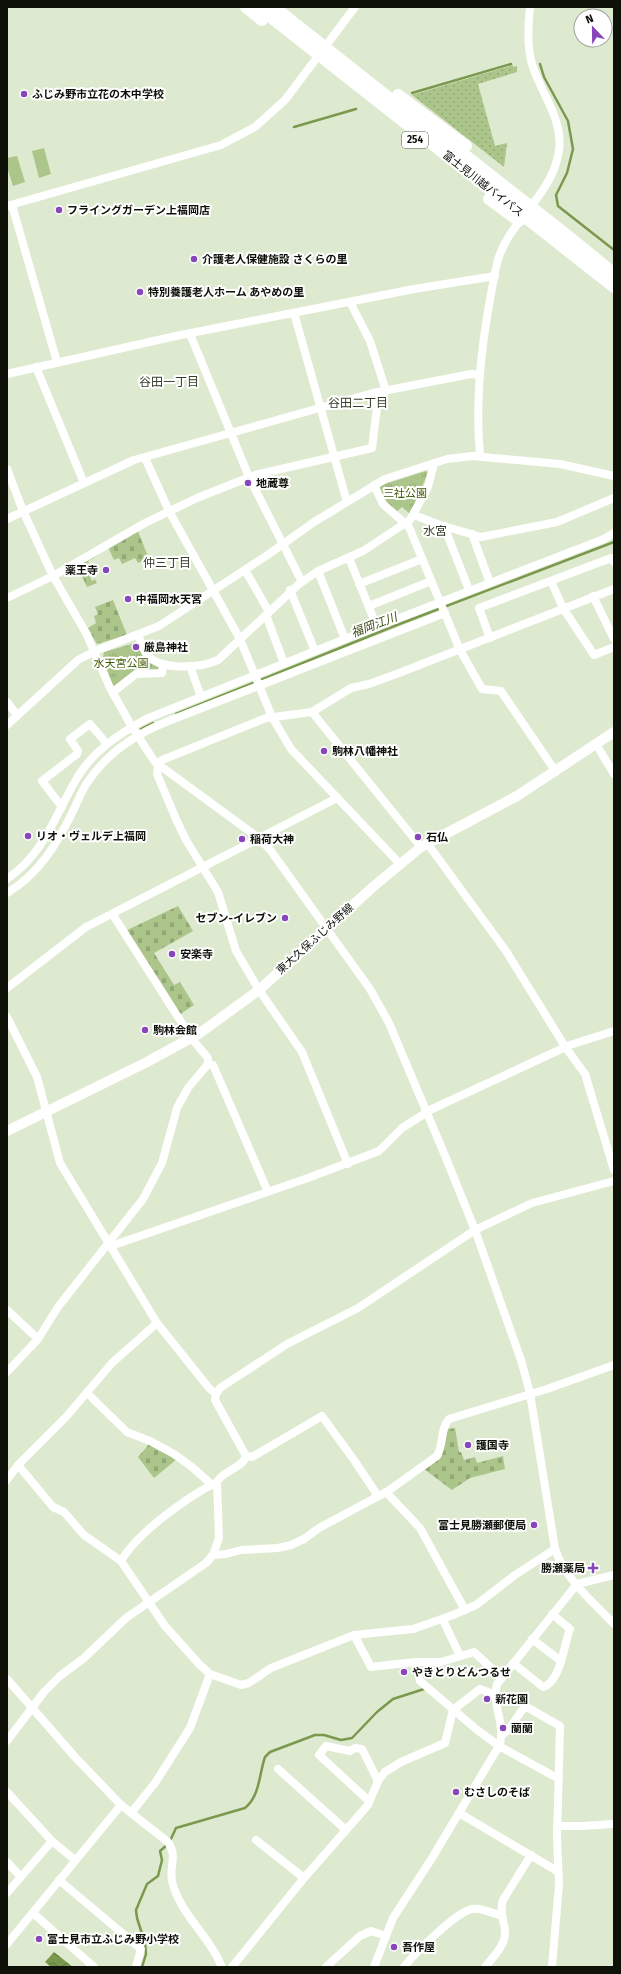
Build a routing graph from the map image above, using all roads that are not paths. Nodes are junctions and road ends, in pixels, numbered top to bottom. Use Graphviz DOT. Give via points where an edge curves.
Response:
graph roads {
  1 [pos="246,7"];
  2 [pos="258,7"];
  3 [pos="274,7"];
  4 [pos="287,7"];
  5 [pos="355,7"];
  6 [pos="530,7"];
  7 [pos="330,41"];
  8 [pos="315,62"];
  9 [pos="410,120"];
  10 [pos="491,176"];
  11 [pos="9,205"];
  12 [pos="524,214"];
  13 [pos="587,250"];
  14 [pos="614,264"];
  15 [pos="614,274"];
  16 [pos="495,276"];
  17 [pos="614,288"];
  18 [pos="350,302"];
  19 [pos="294,313"];
  20 [pos="190,334"];
  21 [pos="58,362"];
  22 [pos="36,367"];
  23 [pos="7,374"];
  24 [pos="480,375"];
  25 [pos="386,391"];
  26 [pos="373,393"];
  27 [pos="321,408"];
  28 [pos="230,433"];
  29 [pos="480,456"];
  30 [pos="145,458"];
  31 [pos="334,458"];
  32 [pos="434,463"];
  33 [pos="7,469"];
  34 [pos="614,476"];
  35 [pos="249,477"];
  36 [pos="84,483"];
  37 [pos="374,485"];
  38 [pos="614,498"];
  39 [pos="347,502"];
  40 [pos="23,511"];
  41 [pos="169,511"];
  42 [pos="414,515"];
  43 [pos="7,518"];
  44 [pos="405,524"];
  45 [pos="444,526"];
  46 [pos="614,533"];
  47 [pos="472,534"];
  48 [pos="283,544"];
  49 [pos="349,558"];
  50 [pos="422,559"];
  51 [pos="614,561"];
  52 [pos="245,570"];
  53 [pos="318,571"];
  54 [pos="52,576"];
  55 [pos="431,581"];
  56 [pos="551,581"];
  57 [pos="302,582"];
  58 [pos="490,583"];
  59 [pos="359,584"];
  60 [pos="614,589"];
  61 [pos="290,590"];
  62 [pos="469,590"];
  63 [pos="213,591"];
  64 [pos="593,596"];
  65 [pos="7,598"];
  66 [pos="369,606"];
  67 [pos="443,608"];
  68 [pos="563,608"];
  69 [pos="267,613"];
  70 [pos="377,627"];
  71 [pos="138,635"];
  72 [pos="490,638"];
  73 [pos="240,639"];
  74 [pos="345,639"];
  75 [pos="614,639"];
  76 [pos="614,647"];
  77 [pos="460,650"];
  78 [pos="95,651"];
  79 [pos="315,651"];
  80 [pos="284,663"];
  81 [pos="163,664"];
  82 [pos="190,666"];
  83 [pos="255,675"];
  84 [pos="259,686"];
  85 [pos="113,692"];
  86 [pos="201,697"];
  87 [pos="7,702"];
  88 [pos="312,712"];
  89 [pos="17,715"];
  90 [pos="272,717"];
  91 [pos="7,725"];
  92 [pos="132,727"];
  93 [pos="614,732"];
  94 [pos="138,735"];
  95 [pos="107,744"];
  96 [pos="596,744"];
  97 [pos="158,764"];
  98 [pos="556,772"];
  99 [pos="614,774"];
  100 [pos="337,798"];
  101 [pos="62,807"];
  102 [pos="260,839"];
  103 [pos="424,845"];
  104 [pos="400,864"];
  105 [pos="203,868"];
  106 [pos="7,879"];
  107 [pos="7,893"];
  108 [pos="113,915"];
  109 [pos="327,929"];
  110 [pos="7,988"];
  111 [pos="259,990"];
  112 [pos="7,1017"];
  113 [pos="614,1031"];
  114 [pos="192,1039"];
  115 [pos="566,1048"];
  116 [pos="208,1064"];
  117 [pos="45,1112"];
  118 [pos="428,1113"];
  119 [pos="7,1131"];
  120 [pos="348,1164"];
  121 [pos="614,1170"];
  122 [pos="614,1181"];
  123 [pos="268,1192"];
  124 [pos="475,1230"];
  125 [pos="110,1244"];
  126 [pos="7,1310"];
  127 [pos="157,1323"];
  128 [pos="38,1338"];
  129 [pos="614,1365"];
  130 [pos="7,1372"];
  131 [pos="87,1393"];
  132 [pos="530,1393"];
  133 [pos="216,1394"];
  134 [pos="246,1456"];
  135 [pos="18,1465"];
  136 [pos="7,1480"];
  137 [pos="214,1483"];
  138 [pos="382,1494"];
  139 [pos="555,1549"];
  140 [pos="213,1555"];
  141 [pos="121,1561"];
  142 [pos="614,1575"];
  143 [pos="577,1584"];
  144 [pos="148,1601"];
  145 [pos="465,1610"];
  146 [pos="552,1614"];
  147 [pos="443,1620"];
  148 [pos="614,1624"];
  149 [pos="354,1635"];
  150 [pos="532,1639"];
  151 [pos="460,1656"];
  152 [pos="561,1661"];
  153 [pos="415,1662"];
  154 [pos="513,1663"];
  155 [pos="210,1674"];
  156 [pos="502,1678"];
  157 [pos="7,1679"];
  158 [pos="496,1695"];
  159 [pos="33,1707"];
  160 [pos="453,1710"];
  161 [pos="501,1736"];
  162 [pos="7,1741"];
  163 [pos="499,1746"];
  164 [pos="278,1769"];
  165 [pos="559,1779"];
  166 [pos="378,1781"];
  167 [pos="7,1792"];
  168 [pos="369,1801"];
  169 [pos="121,1806"];
  170 [pos="130,1813"];
  171 [pos="459,1813"];
  172 [pos="612,1824"];
  173 [pos="557,1826"];
  174 [pos="346,1830"];
  175 [pos="256,1840"];
  176 [pos="52,1841"];
  177 [pos="531,1855"];
  178 [pos="75,1860"];
  179 [pos="7,1862"];
  180 [pos="557,1871"];
  181 [pos="20,1876"];
  182 [pos="304,1878"];
  183 [pos="59,1880"];
  184 [pos="7,1893"];
  185 [pos="32,1913"];
  186 [pos="502,1916"];
  187 [pos="386,1936"];
  188 [pos="7,1944"];
  189 [pos="94,1967"];
  190 [pos="136,1967"];
  191 [pos="222,1967"];
  192 [pos="232,1967"];
  193 [pos="326,1967"];
  194 [pos="374,1967"];
  195 [pos="404,1967"];
  196 [pos="485,1967"];
  197 [pos="552,1967"];
  1 -- 8 [label="highway, 254"];
  2 -- 9 [label="highway, 富士見川越バイパス / 254"];
  3 -- 9 [label="highway, 富士見川越バイパス / 254"];
  4 -- 7 [label="highway, 254"];
  5 -- 7 [label="street"];
  6 -- 12 [label="street" via="529,51 558,124 560,141 551,179"];
  7 -- 8 [label="street"];
  7 -- 10 [label="highway, 254" via="482,158"];
  8 -- 11 [label="street" via="274,112 255,127 227,142"];
  8 -- 12 [label="highway, 254" via="506,212"];
  9 -- 10 [label="highway, 富士見川越バイパス / 254"];
  9 -- 12 [label="highway, 富士見川越バイパス / 254"];
  10 -- 12 [label="highway, 富士見川越バイパス / 254"];
  11 -- 21 [label="street"];
  12 -- 13 [label="highway, 富士見川越バイパス / 254"];
  12 -- 16 [label="street" via="500,251"];
  12 -- 17 [label="highway, 254" via="572,261 588,267"];
  13 -- 14 [label="highway"];
  13 -- 15 [label="highway, 富士見川越バイパス / 254"];
  16 -- 18 [label="street"];
  16 -- 24 [label="street"];
  18 -- 19 [label="street"];
  18 -- 25 [label="street" via="370,341"];
  19 -- 20 [label="street"];
  19 -- 27 [label="street"];
  20 -- 21 [label="street"];
  20 -- 28 [label="street"];
  21 -- 22 [label="street"];
  22 -- 23 [label="street"];
  22 -- 36 [label="street"];
  24 -- 25 [label="street" via="471,374"];
  24 -- 29 [label="street" via="477,418"];
  25 -- 26 [label="street"];
  26 -- 27 [label="street"];
  26 -- 31 [label="street" via="377,406 372,448"];
  27 -- 28 [label="street"];
  27 -- 31 [label="street"];
  28 -- 30 [label="street"];
  28 -- 35 [label="street"];
  29 -- 32 [label="street" via="453,458"];
  29 -- 34 [label="street" via="560,464"];
  30 -- 36 [label="street" via="134,460"];
  30 -- 41 [label="street"];
  31 -- 35 [label="street"];
  31 -- 39 [label="street"];
  32 -- 37 [label="street"];
  32 -- 42 [label="street" via="428,487"];
  33 -- 40 [label="street"];
  35 -- 41 [label="street"];
  35 -- 48 [label="street"];
  36 -- 40 [label="street"];
  37 -- 39 [label="street"];
  37 -- 44 [label="street" via="383,504"];
  38 -- 47 [label="street" via="549,524 481,537"];
  39 -- 48 [label="street"];
  40 -- 43 [label="street"];
  40 -- 54 [label="street"];
  41 -- 54 [label="street"];
  41 -- 63 [label="street"];
  42 -- 44 [label="street"];
  42 -- 45 [label="street"];
  44 -- 49 [label="street"];
  44 -- 50 [label="street" via="409,527"];
  45 -- 47 [label="street"];
  45 -- 62 [label="street"];
  46 -- 58 [label="street"];
  47 -- 58 [label="street"];
  48 -- 52 [label="street"];
  48 -- 57 [label="street"];
  49 -- 53 [label="street"];
  49 -- 59 [label="street"];
  50 -- 55 [label="street"];
  50 -- 59 [label="street"];
  51 -- 56 [label="street" via="611,558"];
  52 -- 63 [label="street"];
  52 -- 69 [label="street"];
  53 -- 57 [label="street"];
  53 -- 74 [label="street"];
  54 -- 65 [label="street"];
  54 -- 78 [label="street"];
  55 -- 66 [label="street"];
  55 -- 67 [label="street"];
  56 -- 68 [label="street"];
  56 -- 72 [label="street" via="479,608"];
  57 -- 61 [label="street"];
  58 -- 62 [label="street"];
  59 -- 66 [label="street"];
  60 -- 64 [label="street"];
  61 -- 69 [label="street"];
  61 -- 79 [label="street"];
  62 -- 67 [label="street"];
  63 -- 71 [label="street" via="159,626"];
  63 -- 73 [label="street"];
  64 -- 68 [label="street"];
  64 -- 75 [label="street"];
  66 -- 70 [label="street"];
  67 -- 70 [label="street"];
  67 -- 77 [label="street"];
  67 -- 84 [label="street"];
  68 -- 72 [label="street"];
  68 -- 76 [label="street" via="594,656"];
  69 -- 73 [label="street"];
  69 -- 80 [label="street"];
  70 -- 74 [label="street"];
  71 -- 78 [label="street"];
  71 -- 81 [label="street" via="146,654"];
  72 -- 77 [label="street"];
  73 -- 82 [label="street" via="218,660"];
  73 -- 83 [label="street"];
  74 -- 79 [label="street"];
  77 -- 88 [label="street" via="369,684 351,688"];
  77 -- 98 [label="street" via="482,689 501,691"];
  78 -- 85 [label="street"];
  78 -- 89 [label="street" via="70,666"];
  79 -- 80 [label="street"];
  80 -- 83 [label="street"];
  81 -- 82 [label="street"];
  81 -- 85 [label="street" via="162,673 136,674"];
  82 -- 86 [label="street"];
  83 -- 84 [label="street"];
  83 -- 86 [label="street"];
  84 -- 90 [label="street"];
  84 -- 94 [label="street"];
  85 -- 92 [label="street"];
  86 -- 92 [label="street"];
  87 -- 89 [label="street"];
  88 -- 90 [label="street"];
  88 -- 103 [label="street"];
  89 -- 91 [label="street"];
  90 -- 97 [label="street" via="162,760"];
  90 -- 100 [label="street" via="291,749"];
  92 -- 94 [label="street"];
  92 -- 95 [label="street"];
  93 -- 96 [label="main road, 東大久保ふじみ野線"];
  94 -- 97 [label="street"];
  94 -- 107 [label="street" via="110,755 96,770 52,849 29,877"];
  95 -- 101 [label="street" via="78,777"];
  95 -- 101 [label="street" via="90,724 70,739 78,750 77,754 42,781"];
  96 -- 98 [label="main road, 東大久保ふじみ野線"];
  96 -- 99 [label="street"];
  97 -- 102 [label="street"];
  97 -- 105 [label="street" via="157,774 176,819"];
  98 -- 103 [label="main road, 東大久保ふじみ野線"];
  100 -- 102 [label="street"];
  100 -- 104 [label="street"];
  101 -- 106 [label="street" via="36,852"];
  102 -- 105 [label="street"];
  102 -- 109 [label="street" via="280,862"];
  103 -- 104 [label="main road, 東大久保ふじみ野線"];
  103 -- 115 [label="street" via="506,951"];
  104 -- 109 [label="main road, 東大久保ふじみ野線"];
  105 -- 108 [label="street"];
  105 -- 111 [label="street" via="218,892 236,951"];
  108 -- 110 [label="street" via="66,941"];
  108 -- 114 [label="street"];
  109 -- 111 [label="main road, 東大久保ふじみ野線"];
  109 -- 118 [label="street" via="381,1007"];
  111 -- 114 [label="main road, 東大久保ふじみ野線"];
  111 -- 120 [label="street" via="302,1052"];
  112 -- 117 [label="street" via="37,1077"];
  113 -- 115 [label="street"];
  114 -- 116 [label="street" via="208,1058"];
  114 -- 117 [label="main road, 東大久保ふじみ野線"];
  115 -- 118 [label="street" via="453,1099"];
  115 -- 121 [label="street" via="585,1074"];
  116 -- 123 [label="street" via="213,1065"];
  116 -- 125 [label="street" via="188,1088 177,1108 162,1163 152,1184"];
  117 -- 119 [label="main road, 東大久保ふじみ野線"];
  117 -- 125 [label="street" via="60,1163"];
  118 -- 120 [label="street" via="402,1128 379,1151"];
  118 -- 124 [label="street"];
  120 -- 123 [label="street"];
  122 -- 124 [label="street" via="532,1203"];
  123 -- 125 [label="street"];
  124 -- 132 [label="street" via="521,1360"];
  124 -- 133 [label="street" via="365,1304 287,1344 220,1388"];
  125 -- 127 [label="street"];
  125 -- 128 [label="street" via="58,1306"];
  126 -- 128 [label="street"];
  127 -- 131 [label="street" via="112,1363"];
  127 -- 133 [label="street"];
  128 -- 130 [label="street"];
  129 -- 132 [label="street"];
  131 -- 135 [label="street"];
  131 -- 137 [label="street" via="127,1432 174,1454"];
  132 -- 138 [label="street" via="449,1419 445,1423 441,1449 437,1456"];
  132 -- 139 [label="street"];
  133 -- 134 [label="street" via="215,1400"];
  134 -- 137 [label="street" via="243,1462"];
  134 -- 138 [label="street" via="252,1456 322,1416"];
  135 -- 136 [label="street"];
  135 -- 141 [label="street" via="53,1507 64,1512 84,1535"];
  137 -- 140 [label="street" via="220,1532"];
  137 -- 141 [label="street" via="144,1532"];
  138 -- 140 [label="street" via="291,1545"];
  138 -- 145 [label="street" via="420,1528"];
  139 -- 143 [label="street" via="559,1560"];
  139 -- 145 [label="street" via="476,1605"];
  140 -- 144 [label="street" via="202,1566"];
  141 -- 144 [label="street"];
  142 -- 143 [label="street"];
  143 -- 146 [label="street"];
  143 -- 148 [label="street"];
  144 -- 155 [label="street" via="175,1638"];
  144 -- 159 [label="street" via="84,1658 51,1683"];
  145 -- 147 [label="street"];
  146 -- 150 [label="street"];
  146 -- 152 [label="street" via="570,1629"];
  147 -- 149 [label="street" via="413,1629"];
  147 -- 151 [label="street"];
  149 -- 153 [label="street" via="371,1667"];
  149 -- 155 [label="street" via="271,1668 245,1686"];
  150 -- 152 [label="street"];
  150 -- 154 [label="street"];
  151 -- 153 [label="street" via="441,1662"];
  151 -- 156 [label="street" via="474,1652"];
  152 -- 154 [label="street" via="557,1673 543,1687"];
  153 -- 160 [label="street" via="420,1681"];
  154 -- 156 [label="street"];
  155 -- 170 [label="street" via="190,1728 155,1783"];
  156 -- 158 [label="street" via="497,1684"];
  157 -- 159 [label="street"];
  158 -- 160 [label="street" via="480,1688"];
  158 -- 161 [label="street"];
  159 -- 162 [label="street"];
  159 -- 169 [label="street"];
  160 -- 163 [label="street"];
  160 -- 166 [label="street" via="445,1743 401,1762 385,1772"];
  161 -- 163 [label="street"];
  161 -- 165 [label="street" via="525,1706 558,1724"];
  163 -- 165 [label="street"];
  163 -- 171 [label="street"];
  164 -- 174 [label="street"];
  165 -- 173 [label="street"];
  166 -- 168 [label="street"];
  166 -- 168 [label="street" via="362,1749 355,1748 350,1751 326,1746 319,1756"];
  167 -- 176 [label="street"];
  168 -- 174 [label="street"];
  169 -- 170 [label="street"];
  169 -- 178 [label="street"];
  170 -- 191 [label="street" via="168,1842 173,1849 172,1880 177,1894"];
  171 -- 177 [label="street"];
  171 -- 187 [label="street" via="393,1918"];
  172 -- 173 [label="street"];
  173 -- 180 [label="street"];
  174 -- 182 [label="street"];
  175 -- 182 [label="street"];
  176 -- 178 [label="street"];
  176 -- 181 [label="street"];
  177 -- 180 [label="street"];
  177 -- 186 [label="street" via="501,1904"];
  178 -- 183 [label="street"];
  179 -- 181 [label="street"];
  180 -- 197 [label="street"];
  181 -- 184 [label="street"];
  182 -- 192 [label="street"];
  183 -- 185 [label="street"];
  183 -- 190 [label="street" via="141,1949"];
  185 -- 188 [label="street"];
  185 -- 189 [label="street"];
  186 -- 195 [label="street" via="477,1908 466,1911 422,1946"];
  186 -- 196 [label="street" via="506,1933 502,1945"];
  187 -- 193 [label="street" via="371,1930 360,1936"];
  187 -- 194 [label="street"];
}
